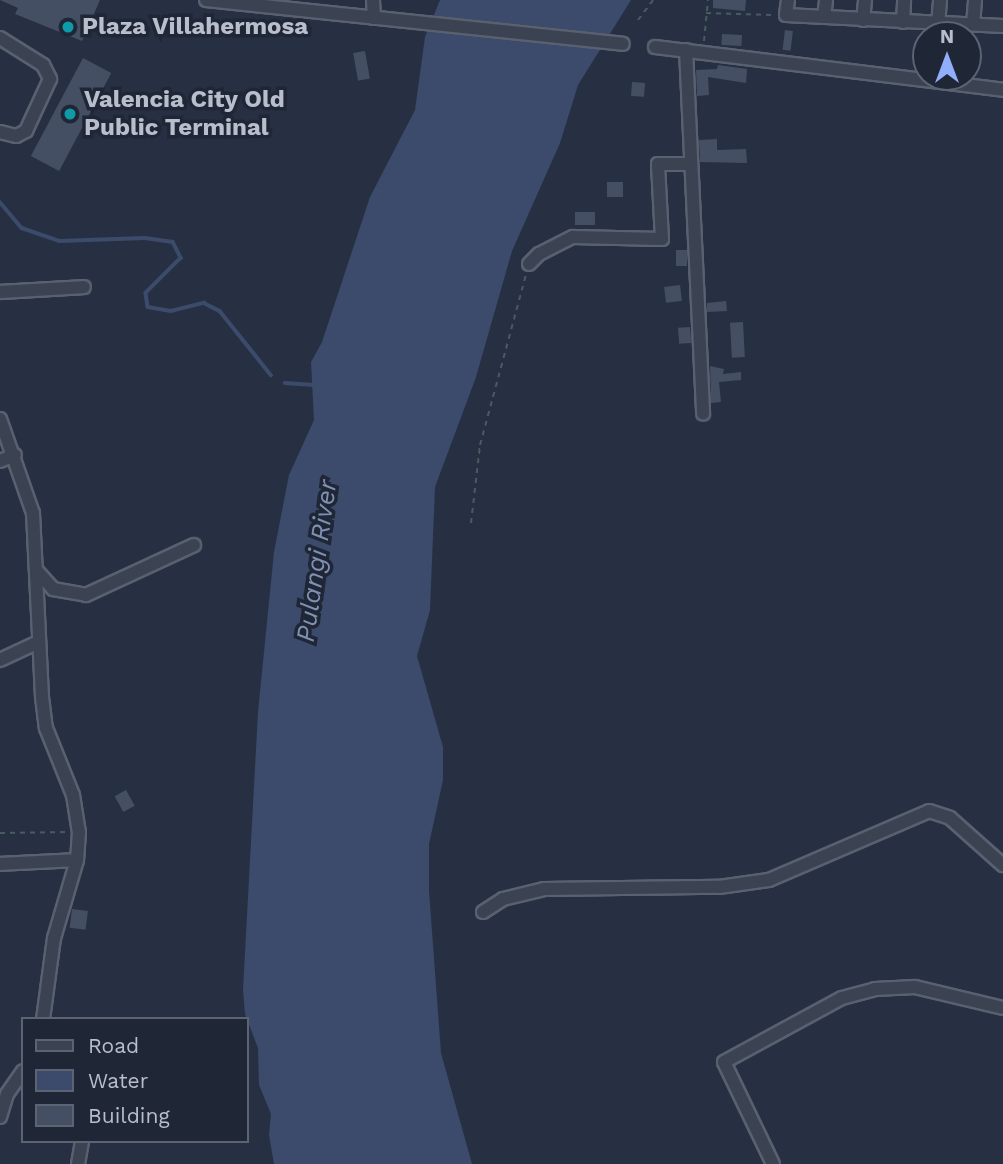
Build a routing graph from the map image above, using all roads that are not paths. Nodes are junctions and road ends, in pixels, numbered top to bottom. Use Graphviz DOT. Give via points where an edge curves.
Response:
graph roads {
  1 [pos="206,0"];
  2 [pos="373,0"];
  3 [pos="788,0"];
  4 [pos="826,0"];
  5 [pos="865,0"];
  6 [pos="904,0"];
  7 [pos="940,0"];
  8 [pos="975,0"];
  9 [pos="824,17"];
  10 [pos="374,18"];
  11 [pos="863,20"];
  12 [pos="937,21"];
  13 [pos="973,21"];
  14 [pos="903,22"];
  15 [pos="912,23"];
  16 [pos="982,25"];
  17 [pos="1003,26"];
  18 [pos="3,40"];
  19 [pos="623,44"];
  20 [pos="654,47"];
  21 [pos="686,50"];
  22 [pos="0,55"];
  23 [pos="1003,90"];
  24 [pos="0,132"];
  25 [pos="691,164"];
  26 [pos="529,264"];
  27 [pos="84,287"];
  28 [pos="0,292"];
  29 [pos="703,414"];
  30 [pos="0,419"];
  31 [pos="15,455"];
  32 [pos="0,461"];
  33 [pos="194,545"];
  34 [pos="37,571"];
  35 [pos="36,643"];
  36 [pos="0,660"];
  37 [pos="77,860"];
  38 [pos="0,864"];
  39 [pos="1003,865"];
  40 [pos="483,912"];
  41 [pos="1003,1008"];
  42 [pos="43,1017"];
  43 [pos="21,1074"];
  44 [pos="0,1117"];
  45 [pos="82,1143"];
  46 [pos="78,1164"];
  47 [pos="773,1164"];
  1 -- 10 [label="street"];
  2 -- 10 [label="street"];
  3 -- 9 [label="street" via="786,15"];
  4 -- 9 [label="street"];
  5 -- 11 [label="street"];
  6 -- 14 [label="street"];
  7 -- 12 [label="street"];
  8 -- 13 [label="street"];
  9 -- 11 [label="street"];
  10 -- 19 [label="street"];
  11 -- 14 [label="street"];
  14 -- 15 [label="street"];
  16 -- 17 [label="street"];
  18 -- 22 [label="street"];
  18 -- 24 [label="street" via="43,65 50,88 22,135"];
  20 -- 21 [label="street"];
  21 -- 23 [label="street"];
  21 -- 25 [label="street"];
  25 -- 26 [label="street" via="658,164 662,239 573,237"];
  25 -- 29 [label="street"];
  27 -- 28 [label="street"];
  30 -- 31 [label="street"];
  31 -- 32 [label="street"];
  31 -- 34 [label="street" via="33,513"];
  33 -- 34 [label="street" via="86,595 53,589"];
  34 -- 35 [label="street"];
  35 -- 36 [label="street"];
  35 -- 37 [label="street" via="46,728 73,795 79,832"];
  37 -- 38 [label="street"];
  37 -- 42 [label="street" via="54,938"];
  39 -- 40 [label="street" via="950,818 929,810 769,880 719,887 544,889 503,899"];
  41 -- 47 [label="street" via="915,987 875,989 842,998 724,1062"];
  43 -- 44 [label="street" via="7,1094"];
  45 -- 46 [label="street"];
}
